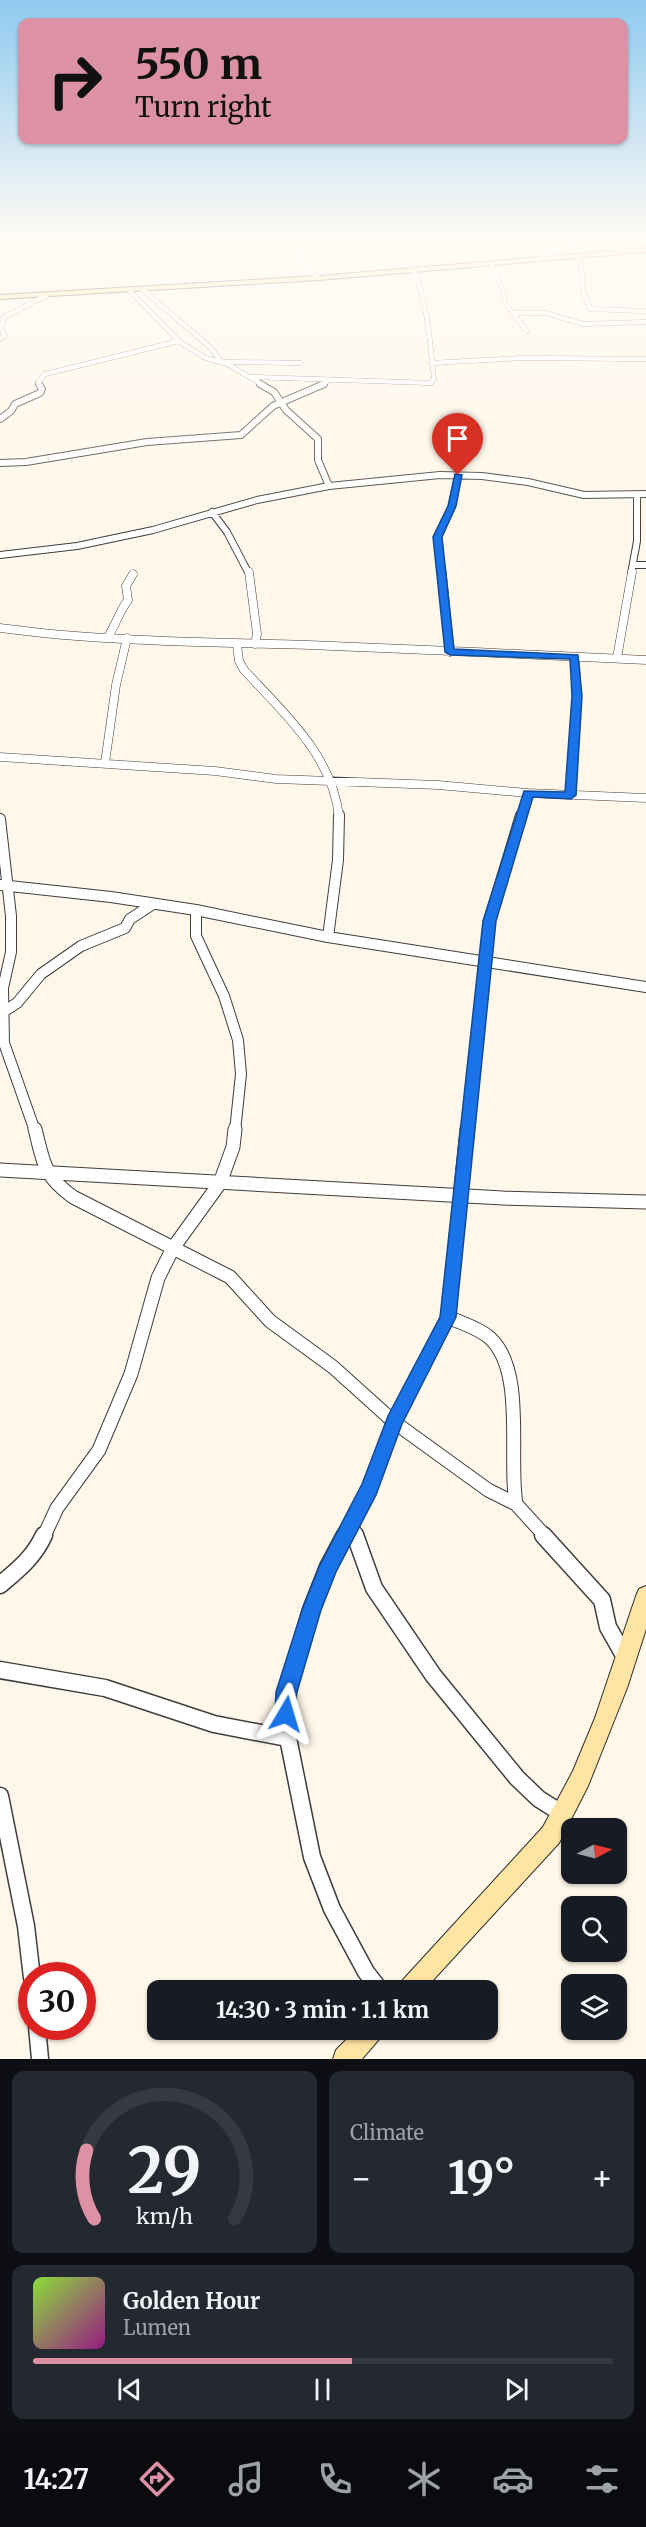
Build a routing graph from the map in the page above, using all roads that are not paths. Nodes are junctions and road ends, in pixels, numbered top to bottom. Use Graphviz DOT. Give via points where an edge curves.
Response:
graph roads {
  1 [pos="173,335"];
  2 [pos="194,335"];
  3 [pos="430,335"];
  4 [pos="179,341"];
  5 [pos="646,359"];
  6 [pos="225,363"];
  7 [pos="301,363"];
  8 [pos="431,363"];
  9 [pos="252,377"];
  10 [pos="329,380"];
  11 [pos="282,402"];
  12 [pos="0,419"];
  13 [pos="0,463"];
  14 [pos="458,475"];
  15 [pos="329,486"];
  16 [pos="646,494"];
  17 [pos="637,496"];
  18 [pos="212,512"];
  19 [pos="0,555"];
  20 [pos="634,565"];
  21 [pos="646,565"];
  22 [pos="133,574"];
  23 [pos="0,628"];
  24 [pos="108,637"];
  25 [pos="127,638"];
  26 [pos="255,644"];
  27 [pos="237,645"];
  28 [pos="450,652"];
  29 [pos="575,657"];
  30 [pos="617,658"];
  31 [pos="646,660"];
  32 [pos="0,757"];
  33 [pos="105,764"];
  34 [pos="330,781"];
  35 [pos="528,793"];
  36 [pos="571,795"];
  37 [pos="646,798"];
  38 [pos="0,819"];
  39 [pos="4,885"];
  40 [pos="153,904"];
  41 [pos="196,910"];
  42 [pos="328,937"];
  43 [pos="487,962"];
  44 [pos="646,987"];
  45 [pos="1,1014"];
  46 [pos="0,1170"];
  47 [pos="47,1173"];
  48 [pos="220,1183"];
  49 [pos="461,1194"];
  50 [pos="646,1202"];
  51 [pos="173,1248"];
  52 [pos="448,1317"];
  53 [pos="394,1422"];
  54 [pos="516,1504"];
  55 [pos="352,1525"];
  56 [pos="0,1585"];
  57 [pos="646,1596"];
  58 [pos="627,1660"];
  59 [pos="0,1670"];
  60 [pos="288,1738"];
  61 [pos="0,1796"];
  62 [pos="563,1815"];
  63 [pos="30,1962"];
  64 [pos="372,1980"];
  65 [pos="418,1980"];
  66 [pos="38,2040"];
  67 [pos="363,2040"];
  68 [pos="40,2059"];
  69 [pos="345,2059"];
  1 -- 4 [label="street"];
  2 -- 6 [label="street"];
  3 -- 8 [label="street"];
  4 -- 6 [label="street" via="206,361"];
  4 -- 12 [label="street" via="45,374 38,383 40,393 15,404"];
  5 -- 8 [label="street" via="523,358"];
  6 -- 7 [label="street"];
  6 -- 9 [label="street"];
  8 -- 10 [label="street" via="431,383"];
  9 -- 10 [label="street"];
  9 -- 11 [label="street"];
  10 -- 11 [label="street" via="319,388"];
  11 -- 13 [label="street" via="241,435 147,442"];
  11 -- 15 [label="street" via="318,439 318,460"];
  14 -- 15 [label="street"];
  14 -- 17 [label="street" via="528,482 584,495"];
  14 -- 28 [label="street" via="452,506 438,537"];
  15 -- 18 [label="street"];
  16 -- 17 [label="street"];
  17 -- 20 [label="street"];
  18 -- 19 [label="street" via="70,548"];
  18 -- 26 [label="street" via="249,570"];
  20 -- 21 [label="street"];
  20 -- 30 [label="street"];
  22 -- 24 [label="street" via="126,586 128,600 116,615"];
  23 -- 24 [label="street"];
  24 -- 25 [label="street"];
  25 -- 27 [label="street"];
  25 -- 33 [label="street"];
  26 -- 27 [label="street"];
  26 -- 28 [label="street"];
  27 -- 34 [label="street" via="244,670 300,731"];
  28 -- 29 [label="street"];
  29 -- 30 [label="street"];
  29 -- 36 [label="street" via="577,696"];
  30 -- 31 [label="street"];
  32 -- 33 [label="street"];
  33 -- 34 [label="street"];
  34 -- 35 [label="street"];
  34 -- 42 [label="street" via="339,812 339,833"];
  35 -- 36 [label="street"];
  35 -- 43 [label="street" via="489,921"];
  36 -- 37 [label="street"];
  38 -- 39 [label="street"];
  39 -- 40 [label="street"];
  39 -- 45 [label="street" via="11,916 11,952"];
  40 -- 41 [label="street"];
  40 -- 45 [label="street" via="130,919 125,928 81,946 41,974 18,1003"];
  41 -- 42 [label="street"];
  41 -- 48 [label="street" via="196,936 233,1018 241,1058 238,1118"];
  42 -- 43 [label="street"];
  43 -- 44 [label="street"];
  43 -- 49 [label="street"];
  45 -- 47 [label="street" via="4,1043 29,1108"];
  46 -- 47 [label="street"];
  47 -- 48 [label="street"];
  47 -- 51 [label="street" via="73,1197"];
  48 -- 49 [label="street"];
  48 -- 51 [label="street"];
  49 -- 50 [label="street"];
  49 -- 52 [label="street"];
  51 -- 53 [label="street" via="230,1277 270,1321 333,1367"];
  51 -- 56 [label="street" via="158,1278 131,1374 99,1450 57,1508 36,1552"];
  52 -- 53 [label="street"];
  52 -- 54 [label="street" via="491,1339 506,1365 512,1427 511,1485"];
  53 -- 54 [label="street" via="488,1490"];
  53 -- 55 [label="street" via="381,1465"];
  54 -- 58 [label="street" via="602,1600 611,1633"];
  55 -- 60 [label="street" via="328,1567 311,1610 287,1692"];
  55 -- 62 [label="street" via="374,1588 433,1675 517,1778"];
  57 -- 58 [label="main road"];
  58 -- 62 [label="main road"];
  59 -- 60 [label="street" via="105,1688 214,1724"];
  60 -- 64 [label="street" via="312,1857 332,1909"];
  61 -- 63 [label="street"];
  62 -- 65 [label="main road" via="551,1835"];
  66 -- 68 [label="street"];
  67 -- 69 [label="main road"];
}
